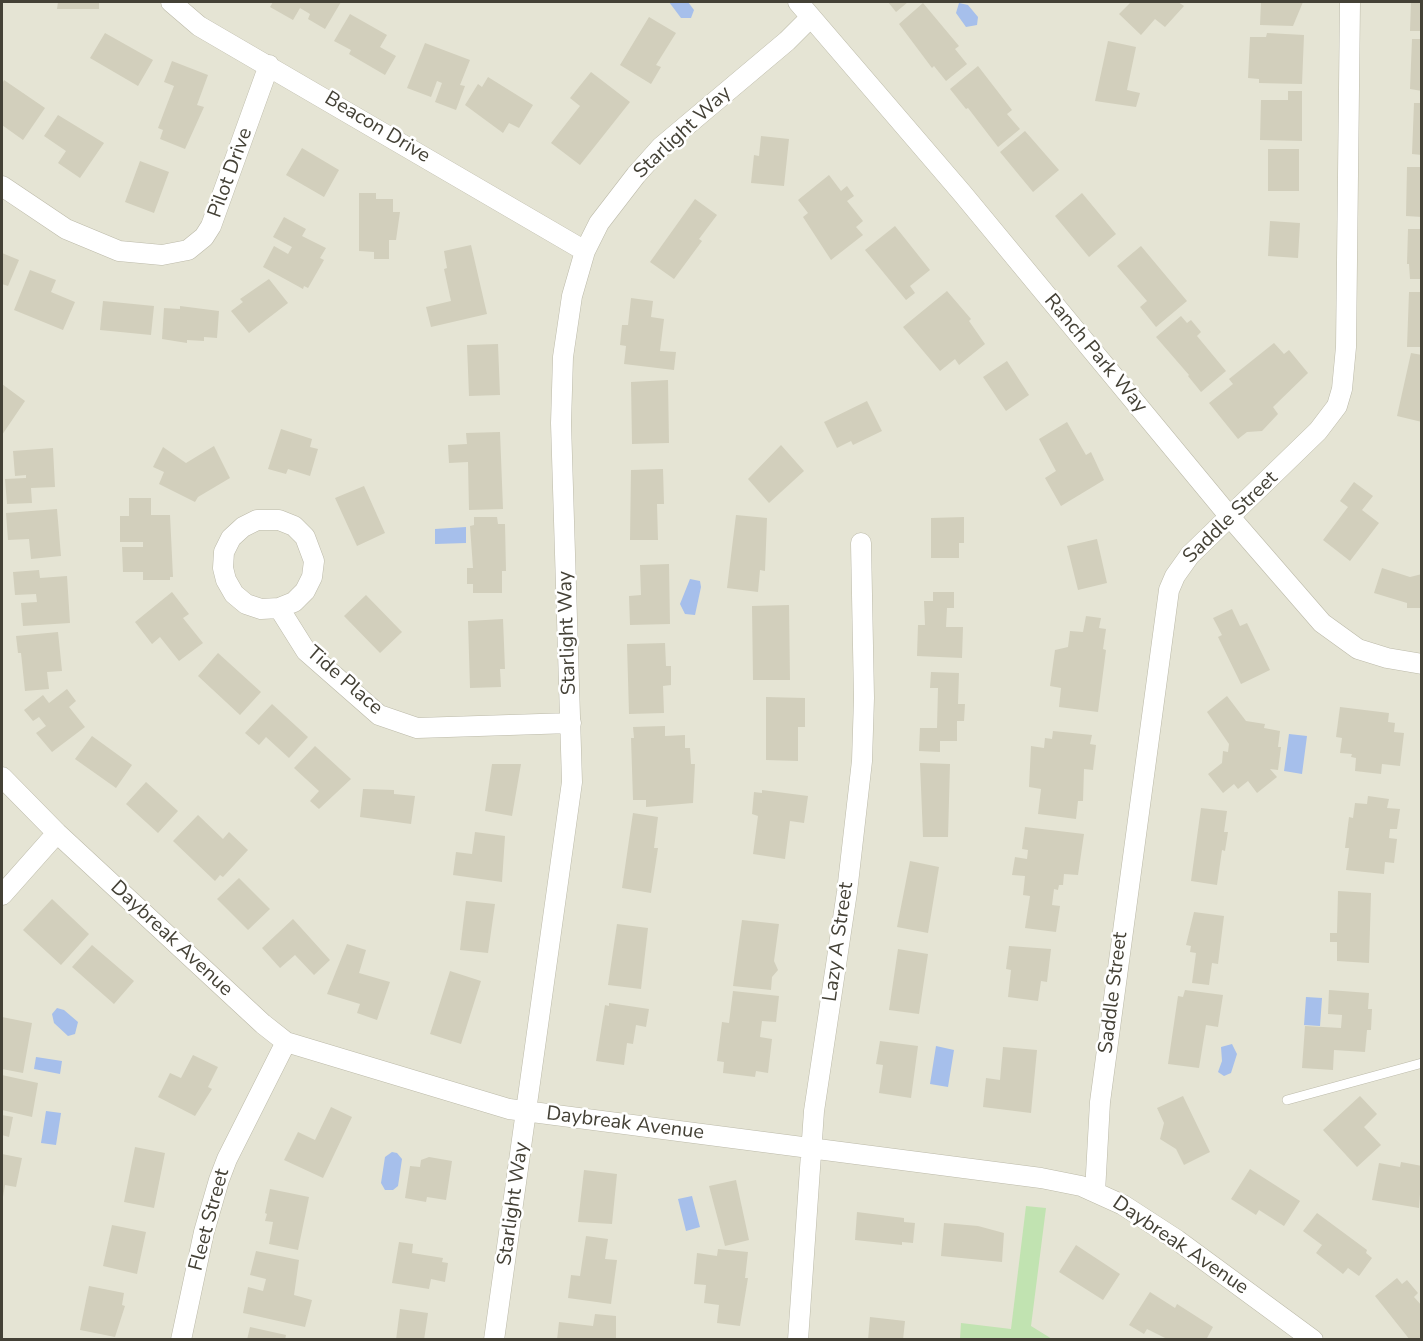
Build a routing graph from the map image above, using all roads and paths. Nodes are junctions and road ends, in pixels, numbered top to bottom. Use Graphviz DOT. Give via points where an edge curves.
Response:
graph roads {
  1 [pos="171,2"];
  2 [pos="798,2"];
  3 [pos="1350,2"];
  4 [pos="811,17"];
  5 [pos="269,65"];
  6 [pos="2,186"];
  7 [pos="585,251"];
  8 [pos="1230,517"];
  9 [pos="861,543"];
  10 [pos="279,608"];
  11 [pos="1422,664"];
  12 [pos="571,723"];
  13 [pos="2,777"];
  14 [pos="57,833"];
  15 [pos="2,895"];
  16 [pos="286,1042"];
  17 [pos="1422,1063"];
  18 [pos="1287,1100"];
  19 [pos="527,1112"];
  20 [pos="810,1148"];
  21 [pos="1095,1192"];
  22 [pos="181,1340"];
  23 [pos="494,1340"];
  24 [pos="798,1340"];
  25 [pos="1313,1340"];
  1 -- 5 [label="street, Beacon Drive" via="199,26"];
  2 -- 4 [label="street, Ranch Park Way"];
  3 -- 8 [label="street, Saddle Street" via="1346,347 1342,388 1337,406 1318,431"];
  4 -- 7 [label="street, Starlight Way" via="661,147 619,195"];
  4 -- 8 [label="street, Ranch Park Way"];
  5 -- 6 [label="street, Pilot Drive" via="211,226 188,250 162,255 119,251 66,229"];
  5 -- 7 [label="street, Beacon Drive"];
  7 -- 12 [label="street, Starlight Way" via="572,296 562,357"];
  8 -- 11 [label="street, Ranch Park Way" via="1322,623 1344,641 1373,654"];
  8 -- 21 [label="street, Saddle Street" via="1182,564 1166,602 1100,1102"];
  9 -- 20 [label="street, Lazy A Street" via="862,761"];
  10 -- 10 [label="street" via="294,602 305,591 312,577 312,552 294,526 279,520 257,520 231,538 224,552 223,568 234,594 246,604 261,609"];
  10 -- 12 [label="street, Tide Place" via="306,651 368,706 390,720 432,728"];
  12 -- 19 [label="street, Starlight Way" via="570,808"];
  13 -- 14 [label="street, Daybreak Avenue"];
  14 -- 15 [label="street"];
  14 -- 16 [label="street, Daybreak Avenue"];
  16 -- 19 [label="street, Daybreak Avenue"];
  16 -- 22 [label="street, Fleet Street" via="219,1180"];
  17 -- 18 [label="lane"];
  19 -- 20 [label="street, Daybreak Avenue"];
  19 -- 23 [label="street, Starlight Way"];
  20 -- 21 [label="street, Daybreak Avenue" via="1041,1178"];
  20 -- 24 [label="street, Lazy A Street"];
  21 -- 25 [label="street, Daybreak Avenue" via="1177,1240"];
}
